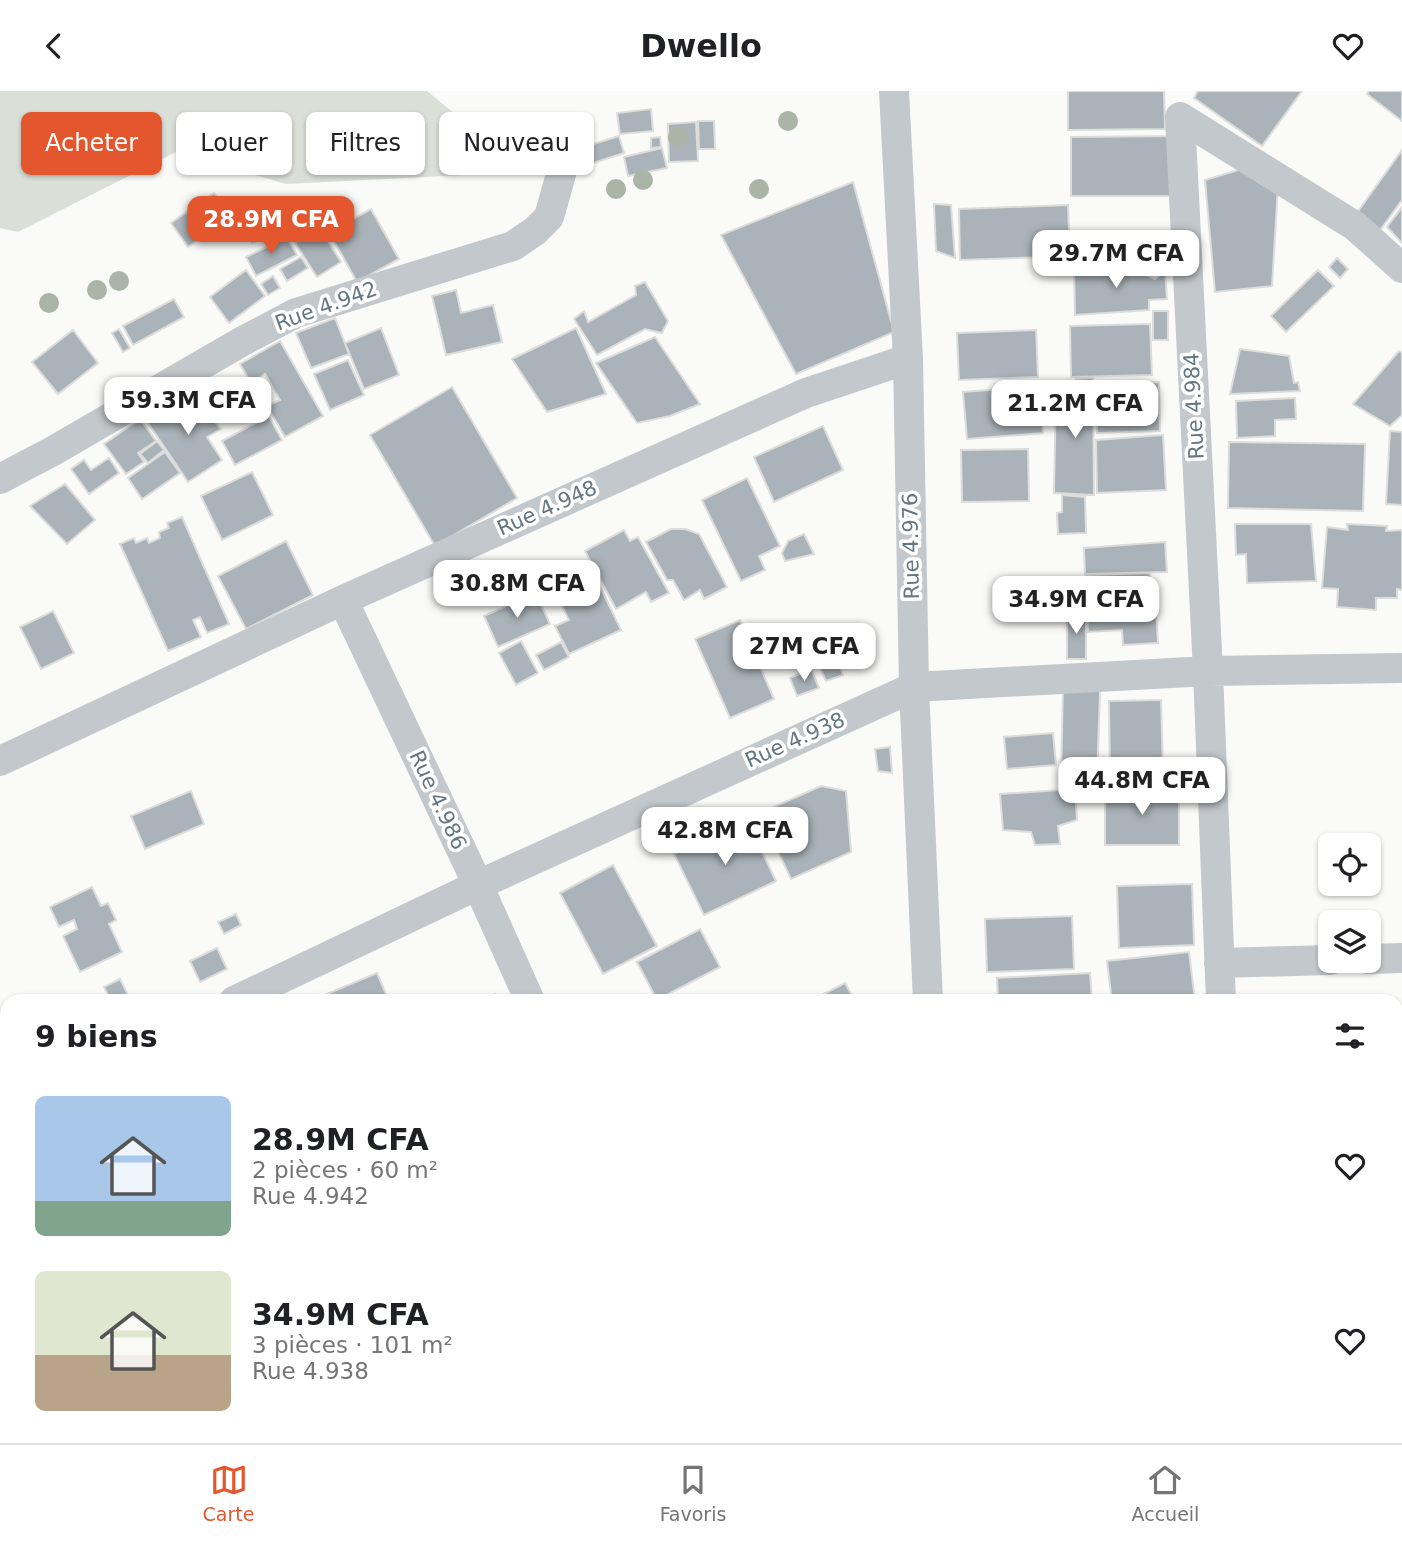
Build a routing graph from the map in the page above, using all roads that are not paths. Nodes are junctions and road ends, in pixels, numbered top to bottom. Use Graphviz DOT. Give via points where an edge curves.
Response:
graph roads {
  1 [pos="894,91"];
  2 [pos="1181,104"];
  3 [pos="561,175"];
  4 [pos="1402,268"];
  5 [pos="908,359"];
  6 [pos="0,479"];
  7 [pos="343,600"];
  8 [pos="1402,668"];
  9 [pos="1208,671"];
  10 [pos="914,687"];
  11 [pos="0,761"];
  12 [pos="478,884"];
  13 [pos="1402,958"];
  14 [pos="1381,959"];
  15 [pos="1318,960"];
  16 [pos="1219,963"];
  17 [pos="249,994"];
  18 [pos="527,994"];
  19 [pos="928,994"];
  20 [pos="1220,994"];
  1 -- 5 [label="street, Rue 4.976"];
  2 -- 4 [label="street, Rue 4.984" via="1355,226"];
  2 -- 9 [label="street, Rue 4.984"];
  3 -- 6 [label="street, Rue 4.942" via="549,217 513,246 296,313"];
  5 -- 7 [label="street, Rue 4.948" via="806,393"];
  5 -- 10 [label="street, Rue 4.976"];
  7 -- 11 [label="street, Rue 4.948"];
  7 -- 12 [label="street, Rue 4.986"];
  8 -- 9 [label="street, Rue 4.938"];
  9 -- 10 [label="street, Rue 4.938"];
  9 -- 16 [label="street, Rue 4.984"];
  10 -- 12 [label="street, Rue 4.938"];
  10 -- 19 [label="street, Rue 4.976"];
  12 -- 17 [label="street, Rue 4.938"];
  12 -- 18 [label="street, Rue 4.986"];
  13 -- 14 [label="street"];
  15 -- 16 [label="street"];
  16 -- 20 [label="street, Rue 4.984"];
}
